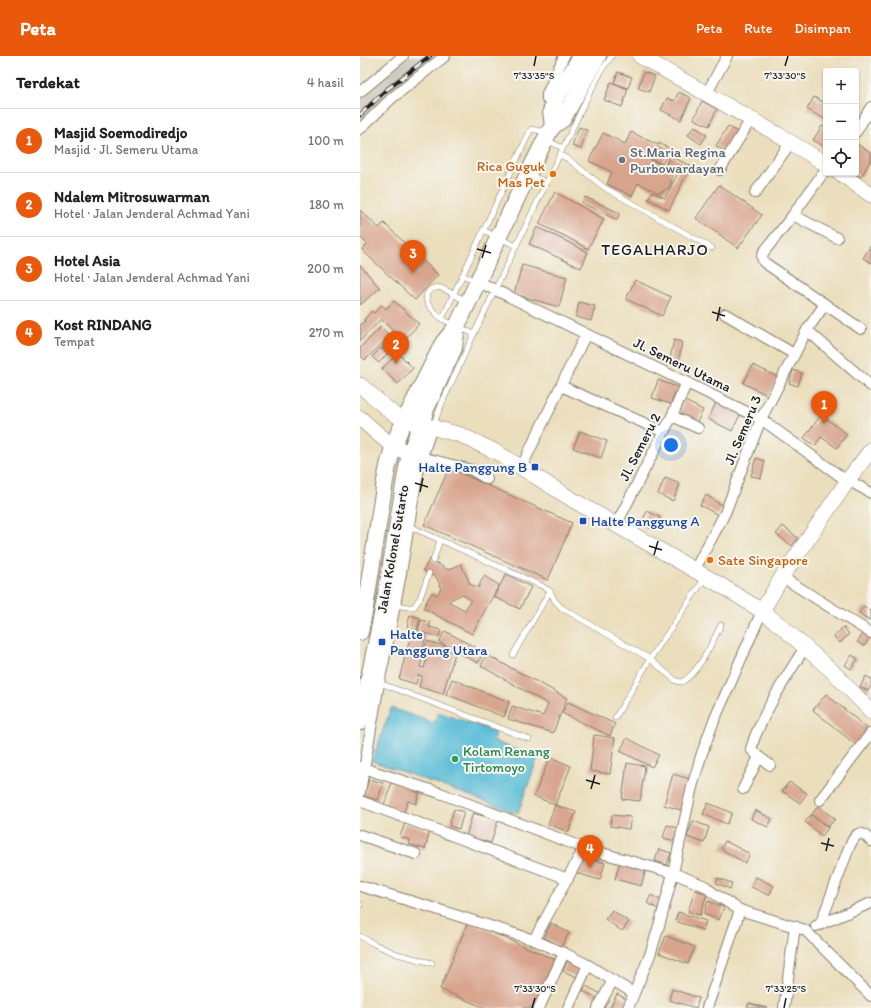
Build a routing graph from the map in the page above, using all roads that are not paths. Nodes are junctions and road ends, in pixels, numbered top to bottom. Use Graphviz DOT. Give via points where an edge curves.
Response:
graph roads {
  1 [pos="402,56"];
  2 [pos="445,56"];
  3 [pos="564,56"];
  4 [pos="612,56"];
  5 [pos="640,56"];
  6 [pos="727,56"];
  7 [pos="589,59"];
  8 [pos="360,92"];
  9 [pos="707,94"];
  10 [pos="553,106"];
  11 [pos="871,106"];
  12 [pos="751,119"];
  13 [pos="859,127"];
  14 [pos="360,129"];
  15 [pos="549,132"];
  16 [pos="791,142"];
  17 [pos="563,148"];
  18 [pos="560,155"];
  19 [pos="823,162"];
  20 [pos="720,170"];
  21 [pos="823,173"];
  22 [pos="528,174"];
  23 [pos="844,176"];
  24 [pos="547,183"];
  25 [pos="755,193"];
  26 [pos="871,195"];
  27 [pos="793,215"];
  28 [pos="483,230"];
  29 [pos="498,237"];
  30 [pos="837,238"];
  31 [pos="516,246"];
  32 [pos="712,248"];
  33 [pos="462,275"];
  34 [pos="477,281"];
  35 [pos="495,290"];
  36 [pos="453,294"];
  37 [pos="468,302"];
  38 [pos="825,304"];
  39 [pos="724,314"];
  40 [pos="442,319"];
  41 [pos="457,326"];
  42 [pos="860,329"];
  43 [pos="807,330"];
  44 [pos="474,334"];
  45 [pos="586,334"];
  46 [pos="794,354"];
  47 [pos="687,382"];
  48 [pos="362,383"];
  49 [pos="561,386"];
  50 [pos="871,386"];
  51 [pos="672,416"];
  52 [pos="360,418"];
  53 [pos="761,419"];
  54 [pos="405,420"];
  55 [pos="426,426"];
  56 [pos="698,428"];
  57 [pos="664,432"];
  58 [pos="393,446"];
  59 [pos="871,450"];
  60 [pos="416,456"];
  61 [pos="521,468"];
  62 [pos="487,479"];
  63 [pos="848,481"];
  64 [pos="871,493"];
  65 [pos="379,518"];
  66 [pos="404,524"];
  67 [pos="616,525"];
  68 [pos="440,540"];
  69 [pos="375,548"];
  70 [pos="433,561"];
  71 [pos="429,573"];
  72 [pos="700,574"];
  73 [pos="782,577"];
  74 [pos="360,589"];
  75 [pos="550,592"];
  76 [pos="395,605"];
  77 [pos="762,611"];
  78 [pos="721,625"];
  79 [pos="360,632"];
  80 [pos="871,633"];
  81 [pos="805,647"];
  82 [pos="513,655"];
  83 [pos="650,659"];
  84 [pos="374,681"];
  85 [pos="871,711"];
  86 [pos="615,718"];
  87 [pos="360,722"];
  88 [pos="871,733"];
  89 [pos="528,739"];
  90 [pos="759,757"];
  91 [pos="770,765"];
  92 [pos="362,768"];
  93 [pos="743,789"];
  94 [pos="360,792"];
  95 [pos="820,800"];
  96 [pos="360,801"];
  97 [pos="360,835"];
  98 [pos="871,841"];
  99 [pos="584,848"];
  100 [pos="416,854"];
  101 [pos="673,873"];
  102 [pos="568,879"];
  103 [pos="360,886"];
  104 [pos="871,903"];
  105 [pos="740,910"];
  106 [pos="820,925"];
  107 [pos="800,928"];
  108 [pos="360,936"];
  109 [pos="534,940"];
  110 [pos="564,954"];
  111 [pos="432,963"];
  112 [pos="588,965"];
  113 [pos="613,980"];
  114 [pos="630,990"];
  115 [pos="871,996"];
  116 [pos="539,1008"];
  117 [pos="568,1008"];
  118 [pos="598,1008"];
  119 [pos="628,1008"];
  120 [pos="707,1008"];
  121 [pos="784,1008"];
  1 -- 8 [label="street"];
  2 -- 14 [label="street" via="392,98"];
  3 -- 10 [label="street" via="547,94"];
  4 -- 17 [label="lane" via="603,68"];
  5 -- 9 [label="main road"];
  6 -- 9 [label="street"];
  7 -- 10 [label="main road" via="556,98"];
  7 -- 15 [label="main road" via="563,119"];
  9 -- 12 [label="main road"];
  10 -- 15 [label="main road"];
  11 -- 13 [label="street"];
  12 -- 16 [label="main road"];
  12 -- 20 [label="street"];
  15 -- 17 [label="lane"];
  15 -- 22 [label="main road"];
  15 -- 28 [label="lane" via="531,129"];
  16 -- 19 [label="main road"];
  16 -- 25 [label="street"];
  17 -- 18 [label="lane"];
  18 -- 24 [label="lane"];
  18 -- 32 [label="lane" via="605,188"];
  21 -- 27 [label="street"];
  22 -- 24 [label="lane"];
  22 -- 29 [label="main road"];
  23 -- 26 [label="main road"];
  24 -- 31 [label="lane"];
  27 -- 30 [label="street"];
  27 -- 38 [label="street" via="763,253 763,261"];
  28 -- 29 [label="lane"];
  28 -- 33 [label="lane"];
  29 -- 31 [label="lane"];
  29 -- 34 [label="main road"];
  31 -- 35 [label="lane"];
  33 -- 34 [label="lane"];
  33 -- 36 [label="lane"];
  34 -- 35 [label="street, Jl. Semeru Utama"];
  34 -- 37 [label="main road"];
  35 -- 44 [label="lane"];
  35 -- 45 [label="street, Jl. Semeru Utama"];
  36 -- 37 [label="lane"];
  36 -- 40 [label="lane"];
  36 -- 40 [label="lane" via="435,287 427,294 427,302"];
  37 -- 41 [label="main road"];
  38 -- 42 [label="street"];
  38 -- 43 [label="street, Jl. Semeru 3"];
  39 -- 46 [label="street"];
  40 -- 41 [label="lane"];
  41 -- 44 [label="lane"];
  41 -- 54 [label="main road, Jalan Kolonel Sutarto" via="443,343"];
  41 -- 55 [label="main road, Jalan Kolonel Sutarto" via="454,348 426,409"];
  43 -- 46 [label="street, Jl. Semeru 3"];
  43 -- 50 [label="street"];
  44 -- 55 [label="lane" via="442,403"];
  45 -- 47 [label="street, Jl. Semeru Utama"];
  45 -- 49 [label="street"];
  46 -- 53 [label="street, Jl. Semeru 3"];
  47 -- 51 [label="street, Jl. Semeru 2"];
  47 -- 53 [label="street, Jl. Semeru Utama"];
  48 -- 54 [label="main road" via="392,413"];
  49 -- 57 [label="street"];
  49 -- 61 [label="street"];
  51 -- 56 [label="street"];
  51 -- 57 [label="street, Jl. Semeru 2"];
  52 -- 58 [label="main road"];
  53 -- 63 [label="street, Jl. Semeru Utama"];
  53 -- 72 [label="street, Jl. Semeru 3"];
  54 -- 55 [label="main road"];
  54 -- 58 [label="main road, Jalan Kolonel Sutarto"];
  55 -- 60 [label="main road, Jalan Kolonel Sutarto"];
  55 -- 61 [label="main road" via="461,435 498,453"];
  57 -- 67 [label="street, Jl. Semeru 2"];
  58 -- 60 [label="main road"];
  58 -- 65 [label="main road, Jalan Kolonel Sutarto"];
  59 -- 63 [label="main road"];
  60 -- 62 [label="street" via="472,470"];
  60 -- 66 [label="main road, Jalan Kolonel Sutarto" via="406,473"];
  61 -- 67 [label="main road"];
  63 -- 64 [label="street, Jl. Semeru Utama"];
  63 -- 73 [label="main road"];
  65 -- 66 [label="main road"];
  65 -- 69 [label="main road, Jalan Kolonel Sutarto"];
  66 -- 68 [label="lane"];
  66 -- 76 [label="street"];
  66 -- 84 [label="main road, Jalan Kolonel Sutarto" via="386,595"];
  67 -- 72 [label="main road"];
  68 -- 70 [label="lane"];
  68 -- 75 [label="lane" via="542,586"];
  69 -- 74 [label="street"];
  69 -- 79 [label="main road, Jalan Kolonel Sutarto"];
  71 -- 76 [label="lane" via="420,598 414,606"];
  72 -- 77 [label="main road"];
  72 -- 83 [label="lane"];
  73 -- 77 [label="main road"];
  73 -- 80 [label="street"];
  75 -- 82 [label="lane"];
  75 -- 83 [label="lane" via="562,608"];
  76 -- 84 [label="street" via="388,641"];
  77 -- 81 [label="main road"];
  77 -- 101 [label="street" via="702,753"];
  78 -- 83 [label="lane" via="696,671 682,682 676,681"];
  81 -- 85 [label="main road"];
  81 -- 90 [label="street" via="770,703 752,743 751,750"];
  83 -- 86 [label="lane"];
  84 -- 87 [label="main road, Jalan Kolonel Sutarto"];
  84 -- 89 [label="lane"];
  84 -- 92 [label="street"];
  88 -- 95 [label="street"];
  90 -- 91 [label="street"];
  90 -- 93 [label="street"];
  92 -- 94 [label="street"];
  92 -- 99 [label="street" via="440,793"];
  96 -- 102 [label="street"];
  97 -- 100 [label="street"];
  98 -- 106 [label="street" via="862,833 855,836"];
  99 -- 101 [label="street"];
  99 -- 102 [label="street"];
  101 -- 105 [label="street" via="705,886"];
  101 -- 119 [label="street" via="650,955"];
  102 -- 109 [label="street"];
  103 -- 109 [label="street"];
  104 -- 106 [label="street"];
  105 -- 107 [label="street"];
  105 -- 120 [label="street"];
  106 -- 107 [label="street"];
  107 -- 115 [label="street"];
  107 -- 121 [label="street"];
  108 -- 111 [label="lane" via="397,954"];
  109 -- 110 [label="street"];
  110 -- 112 [label="street"];
  110 -- 116 [label="street"];
  112 -- 113 [label="street"];
  112 -- 117 [label="street"];
  113 -- 114 [label="street"];
  113 -- 118 [label="street"];
}
